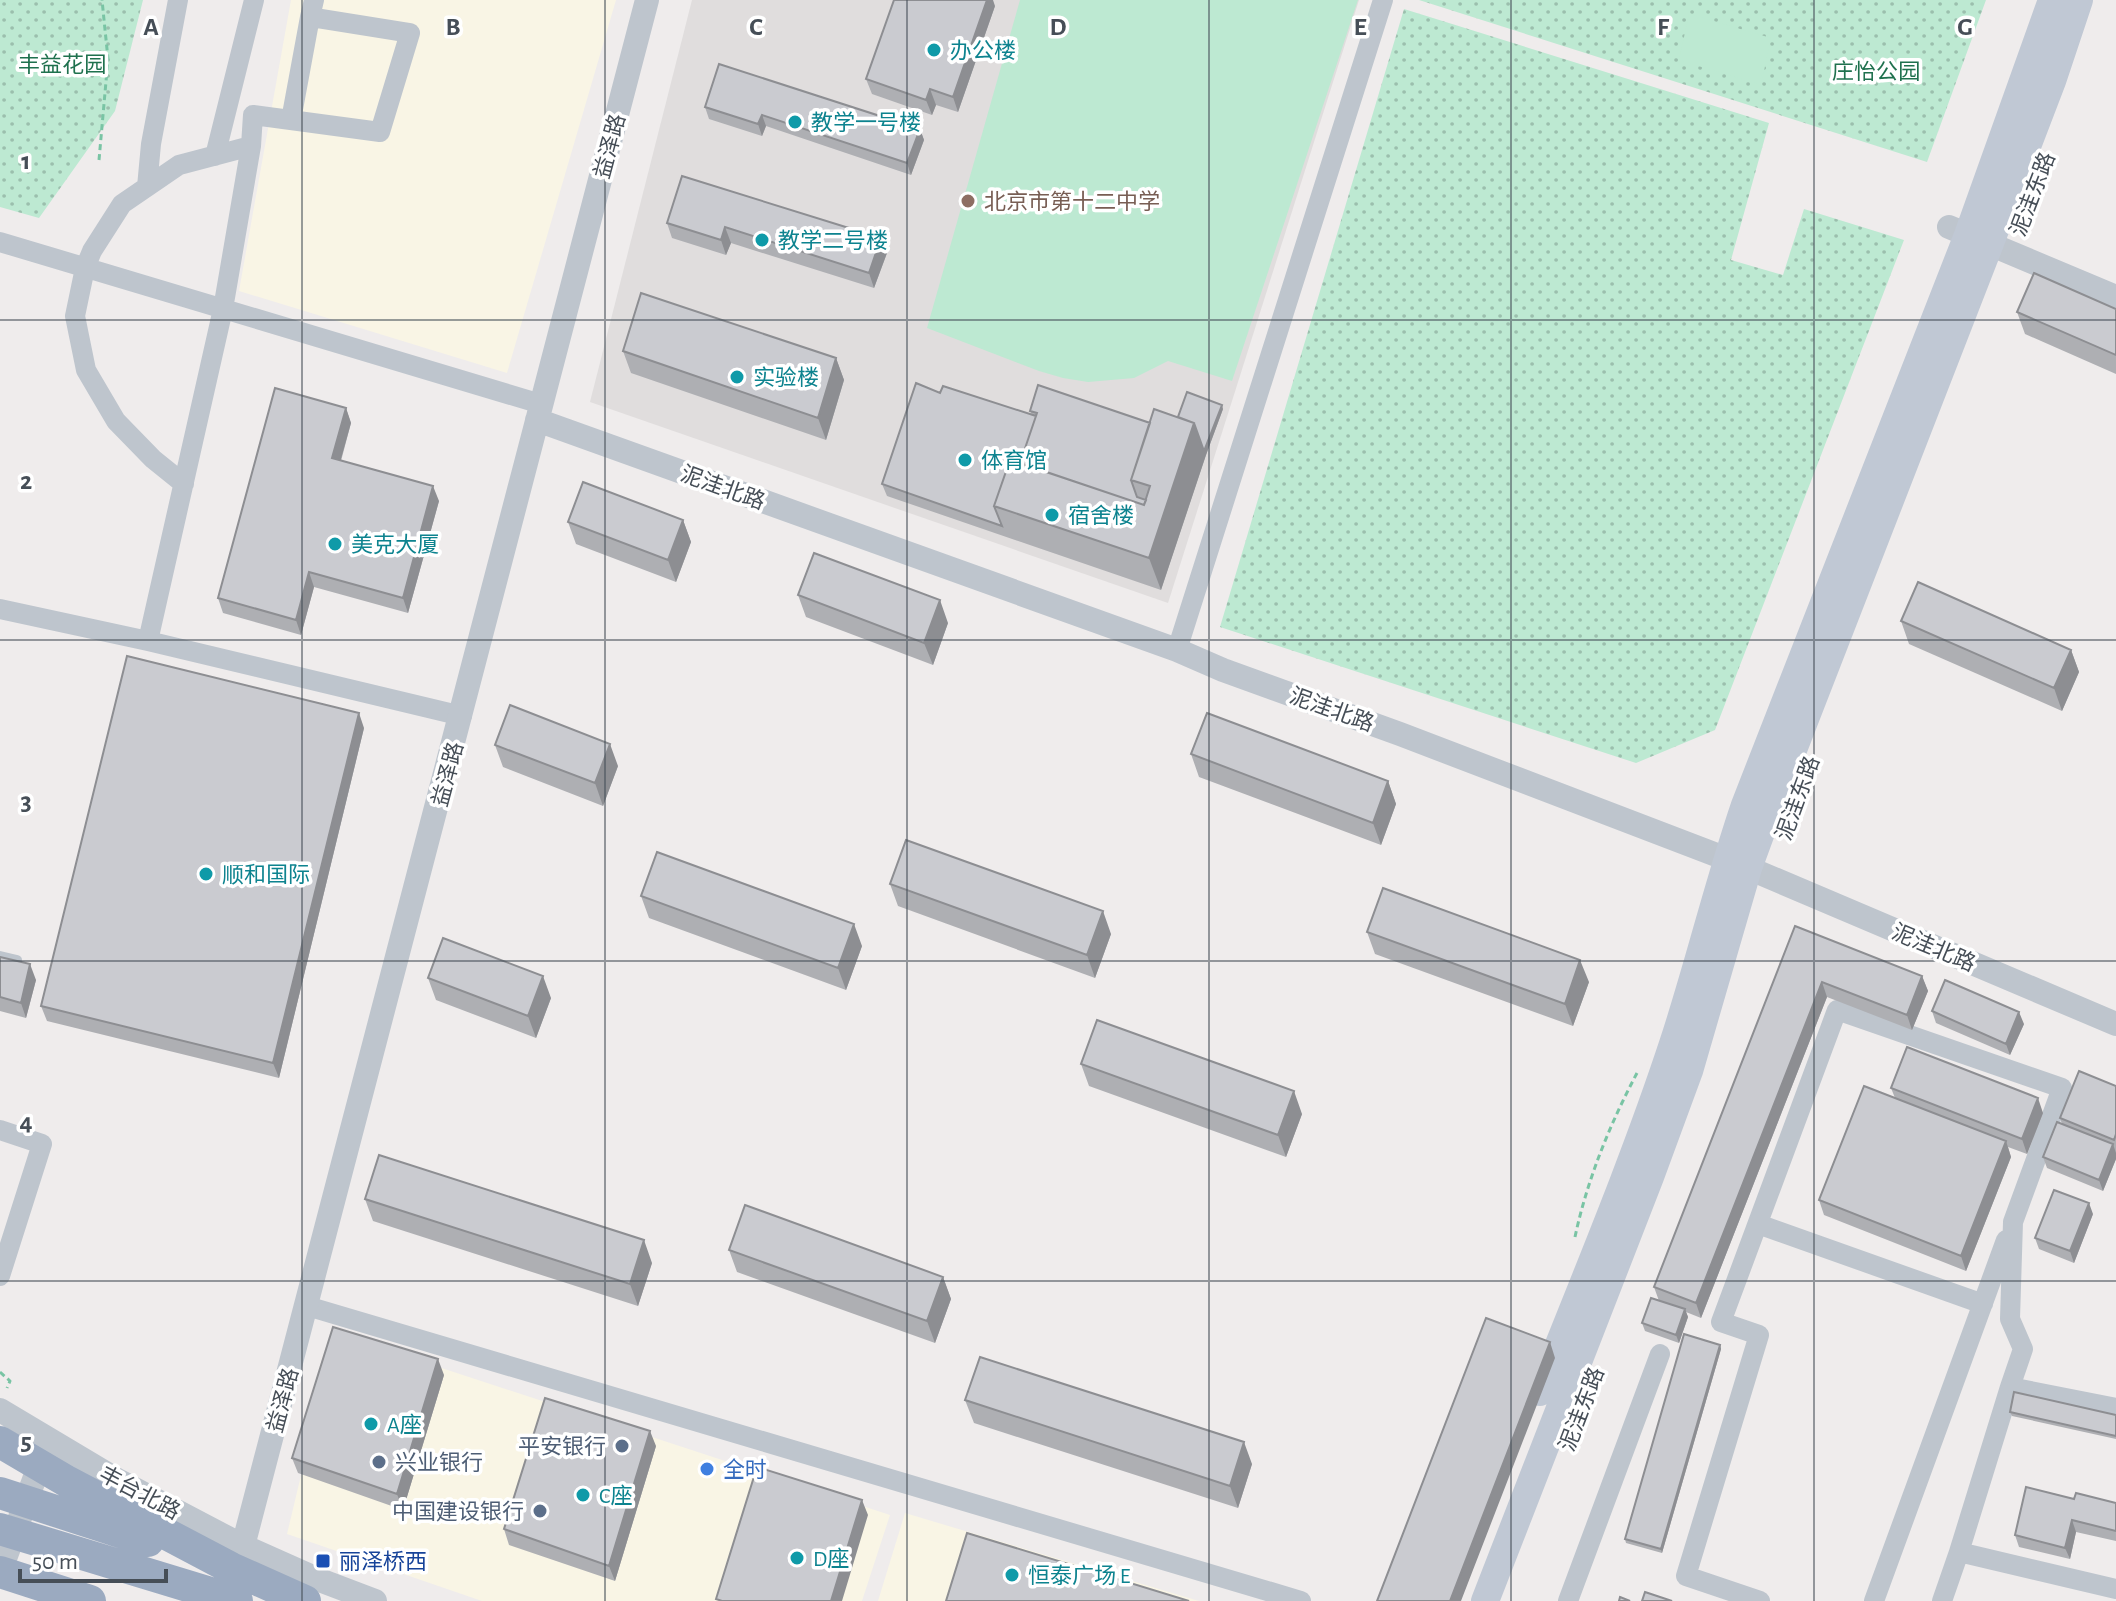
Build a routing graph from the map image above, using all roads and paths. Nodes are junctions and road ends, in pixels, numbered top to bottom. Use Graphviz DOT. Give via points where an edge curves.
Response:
graph roads {
  1 [pos="102,0"];
  2 [pos="178,0"];
  3 [pos="254,0"];
  4 [pos="647,0"];
  5 [pos="1383,0"];
  6 [pos="2052,0"];
  7 [pos="2079,0"];
  8 [pos="312,8"];
  9 [pos="291,120"];
  10 [pos="251,146"];
  11 [pos="215,156"];
  12 [pos="99,160"];
  13 [pos="147,187"];
  14 [pos="1969,235"];
  15 [pos="0,242"];
  16 [pos="85,268"];
  17 [pos="2116,297"];
  18 [pos="223,309"];
  19 [pos="539,412"];
  20 [pos="184,484"];
  21 [pos="0,609"];
  22 [pos="148,641"];
  23 [pos="1177,650"];
  24 [pos="462,716"];
  25 [pos="1737,863"];
  26 [pos="0,956"];
  27 [pos="17,960"];
  28 [pos="2116,1024"];
  29 [pos="0,1130"];
  30 [pos="2013,1222"];
  31 [pos="1758,1224"];
  32 [pos="0,1276"];
  33 [pos="1983,1304"];
  34 [pos="307,1306"];
  35 [pos="1660,1354"];
  36 [pos="2010,1387"];
  37 [pos="2116,1408"];
  38 [pos="0,1410"];
  39 [pos="49,1440"];
  40 [pos="0,1442"];
  41 [pos="0,1493"];
  42 [pos="14,1534"];
  43 [pos="1959,1552"];
  44 [pos="237,1557"];
  45 [pos="5,1573"];
  46 [pos="2116,1589"];
  47 [pos="90,1601"];
  48 [pos="237,1601"];
  49 [pos="305,1601"];
  50 [pos="375,1601"];
  51 [pos="1301,1601"];
  52 [pos="1458,1601"];
  53 [pos="1485,1601"];
  54 [pos="1568,1601"];
  55 [pos="1760,1601"];
  56 [pos="1874,1601"];
  57 [pos="1942,1601"];
  1 -- 12 [label="path" via="108,59"];
  2 -- 13 [label="street"];
  3 -- 11 [label="street"];
  4 -- 19 [label="street, 益泽路"];
  5 -- 23 [label="street"];
  6 -- 14 [label="main road, 泥洼东路"];
  7 -- 14 [label="main road, 泥洼东路" via="2052,81"];
  8 -- 9 [label="street"];
  8 -- 9 [label="street" via="410,33 380,132"];
  9 -- 10 [label="street" via="253,115"];
  10 -- 11 [label="street"];
  10 -- 18 [label="street"];
  11 -- 13 [label="street" via="179,165"];
  13 -- 16 [label="street" via="122,204"];
  14 -- 17 [label="street"];
  14 -- 25 [label="main road, 泥洼东路"];
  15 -- 16 [label="street"];
  16 -- 18 [label="street"];
  16 -- 20 [label="street" via="75,316 86,370 116,421"];
  18 -- 19 [label="street"];
  18 -- 20 [label="street"];
  19 -- 23 [label="street, 泥洼北路"];
  19 -- 24 [label="street, 益泽路"];
  20 -- 22 [label="street"];
  21 -- 22 [label="street"];
  22 -- 24 [label="street"];
  23 -- 25 [label="street, 泥洼北路"];
  24 -- 34 [label="street, 益泽路"];
  25 -- 28 [label="street, 泥洼北路"];
  25 -- 52 [label="main road, 泥洼东路" via="1631,1160"];
  25 -- 53 [label="main road, 泥洼东路" via="1684,1085"];
  26 -- 27 [label="lane"];
  29 -- 32 [label="street" via="42,1144"];
  30 -- 31 [label="street" via="2062,1088 1837,1010"];
  30 -- 33 [label="street"];
  30 -- 36 [label="street" via="2010,1319 2023,1349"];
  31 -- 33 [label="street"];
  31 -- 55 [label="street" via="1721,1322 1759,1335 1686,1576"];
  33 -- 56 [label="street"];
  34 -- 44 [label="street, 益泽路"];
  34 -- 51 [label="street"];
  35 -- 54 [label="street"];
  36 -- 37 [label="street"];
  36 -- 43 [label="street"];
  38 -- 39 [label="street, 丰台北路"];
  39 -- 44 [label="street, 丰台北路"];
  39 -- 45 [label="street"];
  40 -- 44 [label="highway" via="68,1482"];
  41 -- 44 [label="highway"];
  42 -- 48 [label="highway"];
  43 -- 46 [label="street"];
  43 -- 57 [label="street"];
  44 -- 49 [label="highway"];
  44 -- 50 [label="street, 丰台北路"];
  45 -- 47 [label="highway"];
}
